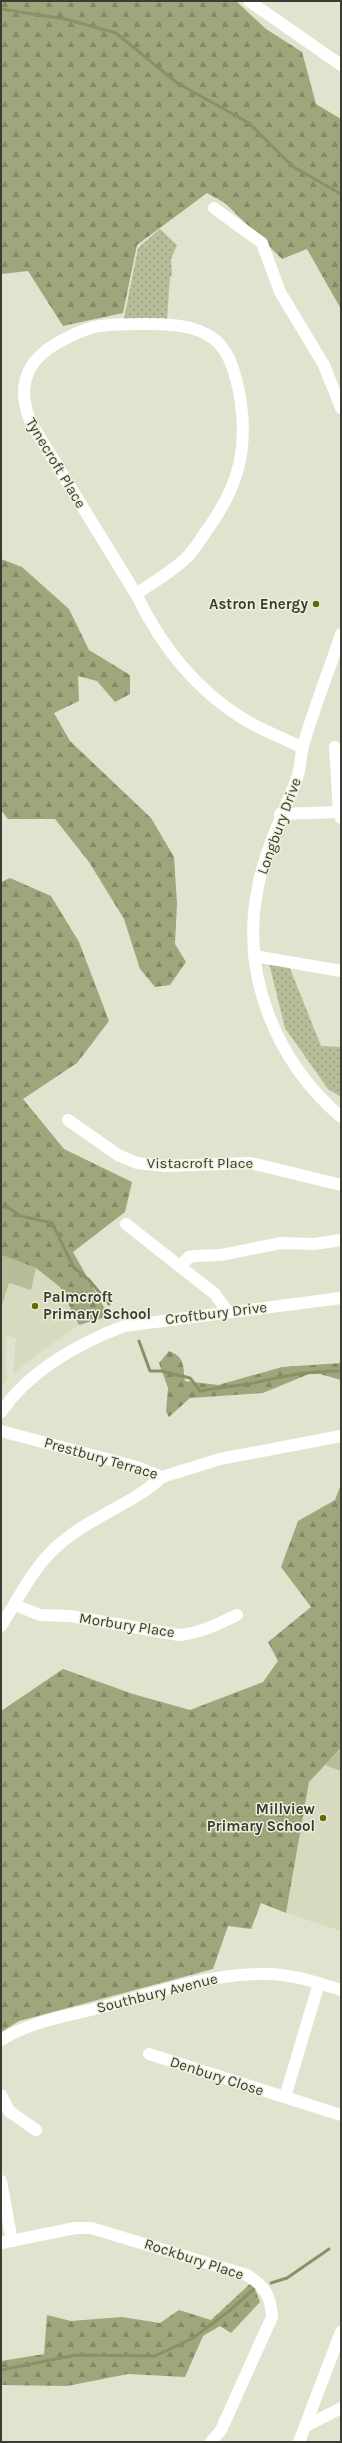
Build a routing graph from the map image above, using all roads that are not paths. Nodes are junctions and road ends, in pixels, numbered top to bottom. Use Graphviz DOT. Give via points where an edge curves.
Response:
graph roads {
  1 [pos="249,1"];
  2 [pos="341,65"];
  3 [pos="214,208"];
  4 [pos="341,408"];
  5 [pos="136,594"];
  6 [pos="341,634"];
  7 [pos="302,747"];
  8 [pos="335,747"];
  9 [pos="280,814"];
  10 [pos="340,815"];
  11 [pos="254,956"];
  12 [pos="341,971"];
  13 [pos="341,1117"];
  14 [pos="68,1120"];
  15 [pos="341,1185"];
  16 [pos="126,1224"];
  17 [pos="341,1240"];
  18 [pos="180,1266"];
  19 [pos="341,1298"];
  20 [pos="228,1312"];
  21 [pos="1,1412"];
  22 [pos="1,1431"];
  23 [pos="341,1436"];
  24 [pos="162,1477"];
  25 [pos="15,1605"];
  26 [pos="237,1615"];
  27 [pos="1,1626"];
  28 [pos="319,1983"];
  29 [pos="341,1990"];
  30 [pos="1,2040"];
  31 [pos="149,2054"];
  32 [pos="1,2095"];
  33 [pos="285,2097"];
  34 [pos="341,2115"];
  35 [pos="36,2130"];
  36 [pos="1,2181"];
  37 [pos="7,2242"];
  38 [pos="341,2332"];
  39 [pos="341,2408"];
  40 [pos="306,2426"];
  41 [pos="211,2442"];
  42 [pos="299,2442"];
  1 -- 2 [label="street"];
  3 -- 4 [label="street" via="262,243 280,292 324,365"];
  5 -- 5 [label="street, Tynecroft Place" via="186,559 229,496 243,452 240,398 229,357 220,344 194,329 171,325 118,324 81,331 62,340 36,359 28,370 24,384 23,399 31,424"];
  5 -- 7 [label="street, Tynecroft Place" via="146,615 169,650 201,687 243,718"];
  6 -- 7 [label="street, Longbury Drive"];
  7 -- 9 [label="street, Longbury Drive" via="298,777"];
  8 -- 10 [label="street"];
  9 -- 10 [label="street"];
  9 -- 11 [label="street, Longbury Drive" via="256,893 252,933"];
  11 -- 12 [label="street"];
  11 -- 13 [label="street, Longbury Drive" via="259,986 268,1015 288,1057 306,1082"];
  14 -- 15 [label="street, Vistacroft Place" via="118,1155 137,1163 165,1166 251,1163"];
  16 -- 18 [label="street"];
  17 -- 18 [label="street" via="314,1244 274,1244 221,1255 195,1256"];
  18 -- 20 [label="street" via="215,1294"];
  19 -- 20 [label="street, Croftbury Drive"];
  20 -- 21 [label="street, Croftbury Drive" via="150,1321 124,1326 97,1336 41,1370"];
  22 -- 24 [label="street, Prestbury Terrace" via="136,1467"];
  23 -- 24 [label="street, Prestbury Terrace" via="220,1459"];
  24 -- 25 [label="street" via="146,1492 63,1540 44,1560"];
  25 -- 26 [label="street, Morbury Place" via="40,1615 70,1616 180,1634 194,1634"];
  25 -- 27 [label="street"];
  28 -- 29 [label="street, Southbury Avenue"];
  28 -- 30 [label="street, Southbury Avenue" via="288,1976 256,1974 198,1981 51,2020 15,2032"];
  28 -- 33 [label="street, Denbury Close"];
  31 -- 33 [label="street, Denbury Close"];
  32 -- 35 [label="street" via="9,2112"];
  33 -- 34 [label="street, Denbury Close"];
  36 -- 37 [label="street"];
  37 -- 41 [label="street, Rockbury Place" via="75,2228 102,2230 248,2275 258,2282 271,2302 272,2317 221,2430"];
  38 -- 40 [label="street"];
  39 -- 40 [label="street"];
  40 -- 42 [label="street"];
}
